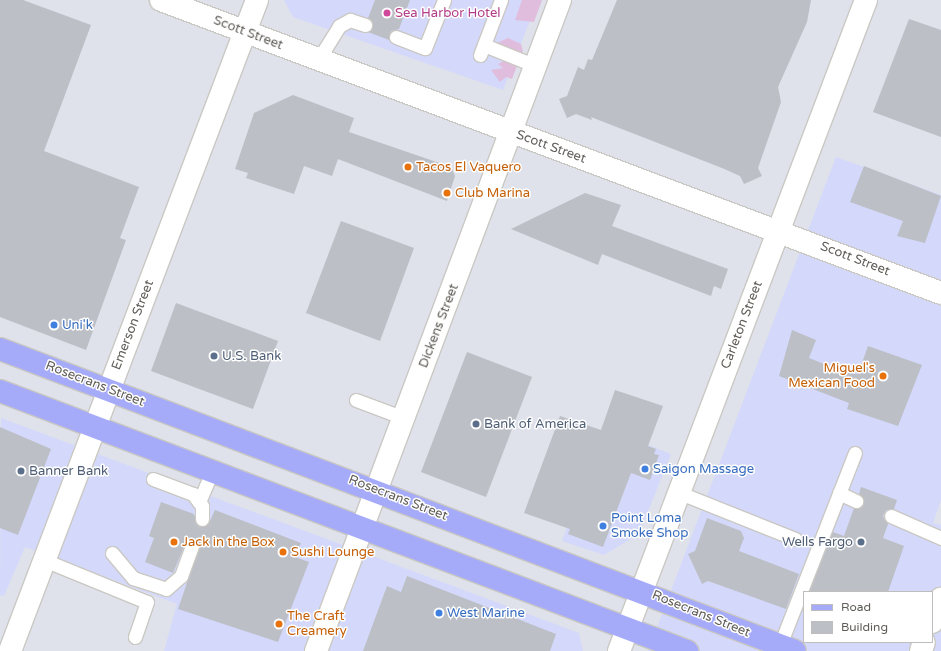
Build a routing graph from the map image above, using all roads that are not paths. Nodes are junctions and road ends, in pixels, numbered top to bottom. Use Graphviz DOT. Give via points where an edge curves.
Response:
graph roads {
  1 [pos="161,0"];
  2 [pos="257,0"];
  3 [pos="444,0"];
  4 [pos="501,0"];
  5 [pos="560,0"];
  6 [pos="866,0"];
  7 [pos="365,25"];
  8 [pos="245,32"];
  9 [pos="396,37"];
  10 [pos="318,60"];
  11 [pos="536,66"];
  12 [pos="512,133"];
  13 [pos="779,229"];
  14 [pos="941,293"];
  15 [pos="0,349"];
  16 [pos="107,389"];
  17 [pos="0,391"];
  18 [pos="356,400"];
  19 [pos="404,418"];
  20 [pos="94,427"];
  21 [pos="855,453"];
  22 [pos="212,471"];
  23 [pos="153,479"];
  24 [pos="376,490"];
  25 [pos="680,493"];
  26 [pos="839,493"];
  27 [pos="856,501"];
  28 [pos="199,502"];
  29 [pos="891,516"];
  30 [pos="202,518"];
  31 [pos="362,528"];
  32 [pos="941,538"];
  33 [pos="795,539"];
  34 [pos="192,546"];
  35 [pos="112,553"];
  36 [pos="44,560"];
  37 [pos="642,590"];
  38 [pos="807,591"];
  39 [pos="941,599"];
  40 [pos="803,602"];
  41 [pos="933,619"];
  42 [pos="627,629"];
  43 [pos="135,637"];
  44 [pos="788,648"];
  45 [pos="10,651"];
  46 [pos="316,651"];
  47 [pos="619,651"];
  48 [pos="687,651"];
  1 -- 8 [label="street, Scott Street"];
  2 -- 8 [label="street, Emerson Street"];
  3 -- 9 [label="lane" via="425,48"];
  4 -- 11 [label="lane" via="482,50"];
  5 -- 11 [label="street, Dickens Street"];
  6 -- 13 [label="street, Carleton Street"];
  7 -- 10 [label="lane" via="350,20 340,26"];
  8 -- 10 [label="street, Scott Street"];
  8 -- 16 [label="street, Emerson Street"];
  10 -- 12 [label="street, Scott Street"];
  11 -- 12 [label="street, Dickens Street"];
  12 -- 13 [label="street, Scott Street"];
  12 -- 19 [label="street, Dickens Street"];
  13 -- 14 [label="street, Scott Street"];
  13 -- 25 [label="street, Carleton Street"];
  15 -- 16 [label="main road, Rosecrans Street"];
  16 -- 20 [label="street, Emerson Street"];
  16 -- 24 [label="main road, Rosecrans Street"];
  17 -- 20 [label="main road"];
  18 -- 19 [label="lane"];
  19 -- 24 [label="street, Dickens Street"];
  20 -- 22 [label="main road"];
  20 -- 36 [label="street, Emerson Street"];
  21 -- 26 [label="lane"];
  22 -- 28 [label="lane"];
  22 -- 31 [label="main road"];
  23 -- 28 [label="lane" via="193,494"];
  24 -- 31 [label="street, Dickens Street"];
  24 -- 37 [label="main road, Rosecrans Street"];
  25 -- 33 [label="lane"];
  25 -- 37 [label="street, Carleton Street"];
  26 -- 27 [label="lane"];
  26 -- 38 [label="lane"];
  28 -- 30 [label="lane"];
  29 -- 32 [label="lane"];
  31 -- 42 [label="main road"];
  31 -- 46 [label="street, Dickens Street"];
  34 -- 35 [label="lane" via="181,576 166,589 133,578"];
  36 -- 43 [label="lane" via="147,602"];
  36 -- 45 [label="street, Emerson Street"];
  37 -- 42 [label="street, Carleton Street"];
  37 -- 44 [label="main road, Rosecrans Street"];
  39 -- 41 [label="street"];
  40 -- 44 [label="lane"];
  42 -- 47 [label="street, Carleton Street"];
  42 -- 48 [label="main road"];
}
